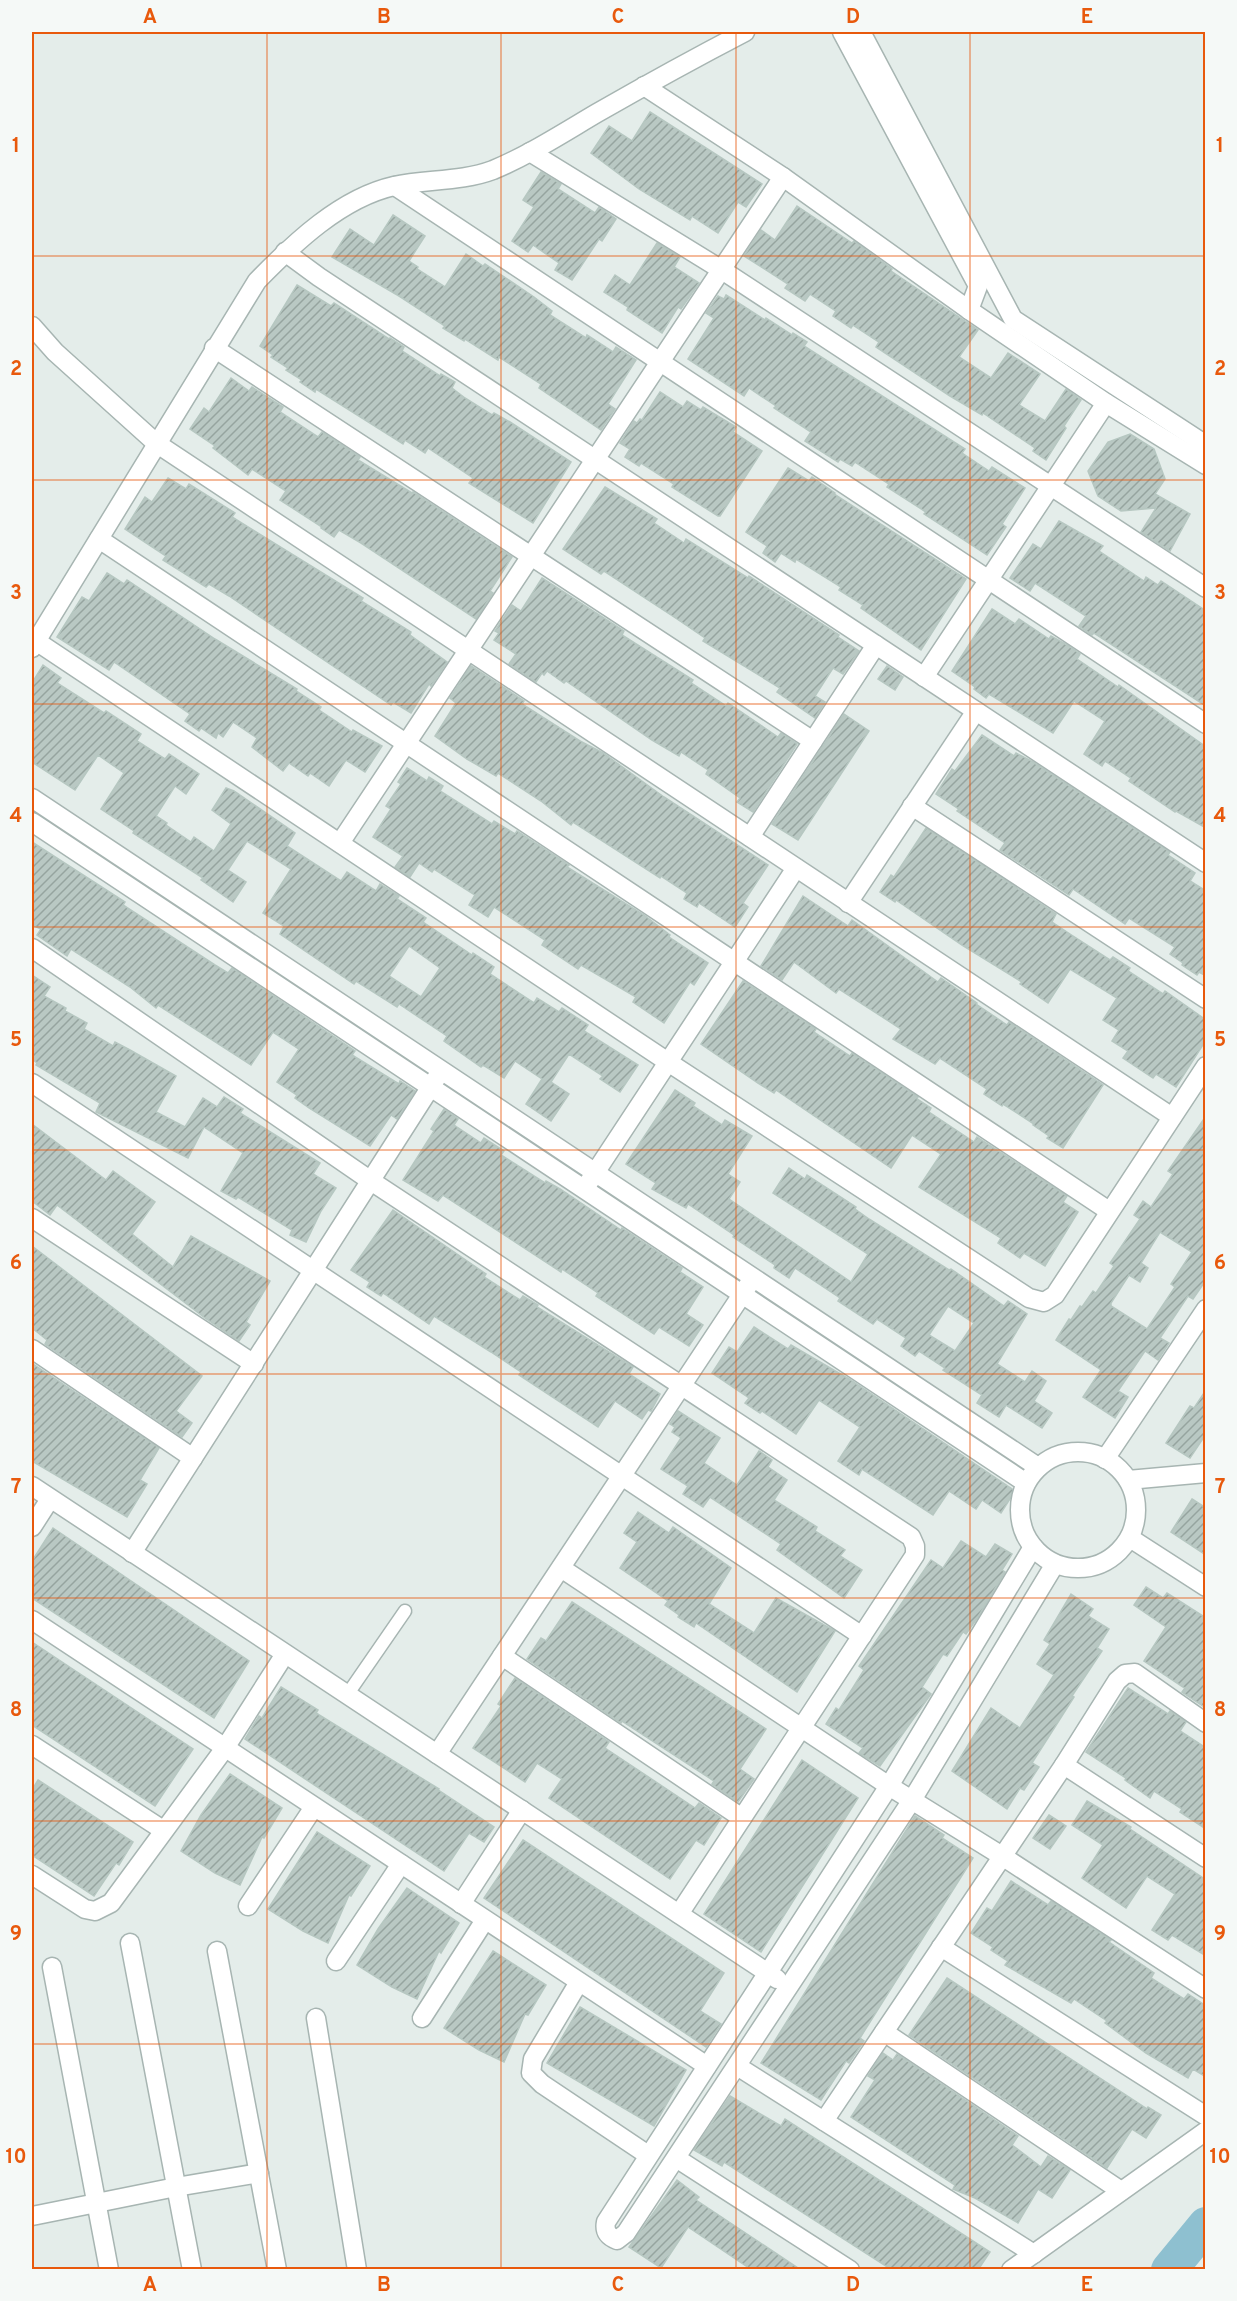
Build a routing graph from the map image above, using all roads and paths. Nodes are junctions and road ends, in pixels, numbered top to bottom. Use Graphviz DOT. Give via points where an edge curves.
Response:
graph roads {
  1 [pos="745,32"];
  2 [pos="842,32"];
  3 [pos="861,32"];
  4 [pos="644,86"];
  5 [pos="530,152"];
  6 [pos="783,177"];
  7 [pos="395,186"];
  8 [pos="285,252"];
  9 [pos="722,270"];
  10 [pos="969,310"];
  11 [pos="32,326"];
  12 [pos="214,348"];
  13 [pos="660,363"];
  14 [pos="1106,403"];
  15 [pos="156,443"];
  16 [pos="1206,445"];
  17 [pos="595,460"];
  18 [pos="1206,465"];
  19 [pos="1051,485"];
  20 [pos="99,539"];
  21 [pos="532,555"];
  22 [pos="988,580"];
  23 [pos="1206,588"];
  24 [pos="34,644"];
  25 [pos="876,645"];
  26 [pos="468,651"];
  27 [pos="924,677"];
  28 [pos="976,711"];
  29 [pos="1206,724"];
  30 [pos="813,741"];
  31 [pos="407,742"];
  32 [pos="32,798"];
  33 [pos="912,806"];
  34 [pos="32,822"];
  35 [pos="750,837"];
  36 [pos="340,843"];
  37 [pos="1206,863"];
  38 [pos="796,868"];
  39 [pos="848,903"];
  40 [pos="32,948"];
  41 [pos="735,961"];
  42 [pos="1206,999"];
  43 [pos="668,1062"];
  44 [pos="1206,1066"];
  45 [pos="441,1070"];
  46 [pos="32,1083"];
  47 [pos="431,1087"];
  48 [pos="1172,1117"];
  49 [pos="595,1172"];
  50 [pos="371,1181"];
  51 [pos="584,1189"];
  52 [pos="1110,1211"];
  53 [pos="32,1218"];
  54 [pos="313,1271"];
  55 [pos="754,1278"];
  56 [pos="743,1294"];
  57 [pos="1206,1309"];
  58 [pos="32,1349"];
  59 [pos="254,1364"];
  60 [pos="682,1385"];
  61 [pos="193,1458"];
  62 [pos="1105,1459"];
  63 [pos="1038,1467"];
  64 [pos="1206,1473"];
  65 [pos="621,1477"];
  66 [pos="1128,1480"];
  67 [pos="1026,1483"];
  68 [pos="32,1486"];
  69 [pos="50,1499"];
  70 [pos="32,1527"];
  71 [pos="1130,1538"];
  72 [pos="1033,1547"];
  73 [pos="132,1553"];
  74 [pos="1055,1564"];
  75 [pos="561,1568"];
  76 [pos="1206,1587"];
  77 [pos="405,1611"];
  78 [pos="32,1620"];
  79 [pos="862,1636"];
  80 [pos="285,1654"];
  81 [pos="502,1656"];
  82 [pos="347,1695"];
  83 [pos="1206,1723"];
  84 [pos="801,1728"];
  85 [pos="32,1745"];
  86 [pos="225,1748"];
  87 [pos="437,1754"];
  88 [pos="1064,1765"];
  89 [pos="889,1786"];
  90 [pos="912,1800"];
  91 [pos="314,1807"];
  92 [pos="522,1810"];
  93 [pos="742,1818"];
  94 [pos="163,1830"];
  95 [pos="1002,1856"];
  96 [pos="1206,1858"];
  97 [pos="401,1864"];
  98 [pos="32,1875"];
  99 [pos="461,1904"];
  100 [pos="248,1906"];
  101 [pos="679,1914"];
  102 [pos="485,1920"];
  103 [pos="130,1943"];
  104 [pos="941,1947"];
  105 [pos="217,1951"];
  106 [pos="336,1961"];
  107 [pos="52,1967"];
  108 [pos="767,1973"];
  109 [pos="579,1982"];
  110 [pos="789,1987"];
  111 [pos="1206,1989"];
  112 [pos="316,2018"];
  113 [pos="422,2018"];
  114 [pos="884,2032"];
  115 [pos="707,2066"];
  116 [pos="737,2066"];
  117 [pos="1206,2116"];
  118 [pos="824,2121"];
  119 [pos="1206,2131"];
  120 [pos="648,2155"];
  121 [pos="676,2158"];
  122 [pos="259,2173"];
  123 [pos="176,2187"];
  124 [pos="1121,2191"];
  125 [pos="97,2204"];
  126 [pos="32,2216"];
  127 [pos="1034,2254"];
  128 [pos="109,2270"];
  129 [pos="192,2270"];
  130 [pos="277,2270"];
  131 [pos="357,2270"];
  132 [pos="850,2270"];
  133 [pos="1011,2270"];
  1 -- 4 [label="street"];
  2 -- 10 [label="street" via="978,285"];
  3 -- 16 [label="street" via="1013,319"];
  4 -- 5 [label="street"];
  4 -- 6 [label="street"];
  5 -- 7 [label="street" via="492,170 465,177"];
  5 -- 9 [label="street"];
  6 -- 9 [label="street"];
  6 -- 10 [label="street"];
  7 -- 8 [label="street" via="347,206"];
  7 -- 13 [label="street"];
  8 -- 12 [label="street" via="257,281"];
  8 -- 17 [label="street"];
  9 -- 13 [label="street"];
  9 -- 19 [label="street"];
  10 -- 14 [label="street"];
  11 -- 15 [label="street" via="55,352"];
  12 -- 15 [label="street"];
  12 -- 21 [label="street"];
  13 -- 17 [label="street"];
  13 -- 22 [label="street"];
  14 -- 18 [label="street"];
  14 -- 19 [label="street"];
  15 -- 20 [label="street"];
  15 -- 26 [label="street"];
  17 -- 21 [label="street"];
  17 -- 25 [label="street"];
  19 -- 22 [label="street"];
  19 -- 23 [label="street"];
  20 -- 24 [label="street"];
  20 -- 31 [label="street"];
  21 -- 26 [label="street"];
  21 -- 30 [label="street"];
  22 -- 27 [label="street"];
  22 -- 29 [label="street"];
  24 -- 36 [label="street"];
  25 -- 27 [label="street"];
  25 -- 30 [label="street"];
  26 -- 31 [label="street"];
  26 -- 35 [label="street"];
  27 -- 28 [label="street"];
  28 -- 33 [label="street"];
  28 -- 37 [label="street"];
  30 -- 35 [label="street"];
  31 -- 36 [label="street"];
  31 -- 41 [label="street"];
  32 -- 45 [label="street"];
  33 -- 39 [label="street"];
  33 -- 42 [label="street"];
  34 -- 47 [label="street"];
  35 -- 38 [label="street"];
  36 -- 43 [label="street"];
  38 -- 39 [label="street"];
  38 -- 41 [label="street"];
  39 -- 48 [label="street"];
  40 -- 50 [label="street"];
  41 -- 43 [label="street"];
  41 -- 52 [label="street"];
  43 -- 49 [label="street"];
  43 -- 52 [label="street" via="1029,1298 1044,1302 1055,1295"];
  44 -- 48 [label="street"];
  45 -- 47 [label="street"];
  45 -- 49 [label="street"];
  46 -- 54 [label="street"];
  47 -- 50 [label="street"];
  47 -- 51 [label="street"];
  48 -- 52 [label="street"];
  49 -- 51 [label="street"];
  49 -- 55 [label="street"];
  50 -- 54 [label="street"];
  50 -- 60 [label="street"];
  51 -- 56 [label="street"];
  53 -- 59 [label="street"];
  54 -- 59 [label="street"];
  54 -- 65 [label="street"];
  55 -- 56 [label="street"];
  55 -- 63 [label="street"];
  56 -- 60 [label="street"];
  56 -- 67 [label="street"];
  57 -- 62 [label="street"];
  58 -- 61 [label="street"];
  59 -- 61 [label="street"];
  60 -- 65 [label="street"];
  60 -- 79 [label="street" via="911,1537 915,1555"];
  61 -- 73 [label="street"];
  62 -- 63 [label="street" via="1070,1452"];
  62 -- 66 [label="street"];
  63 -- 67 [label="street"];
  64 -- 66 [label="street"];
  65 -- 75 [label="street"];
  65 -- 79 [label="street"];
  66 -- 71 [label="street" via="1136,1509"];
  67 -- 72 [label="street" via="1020,1516"];
  68 -- 69 [label="street"];
  69 -- 70 [label="street"];
  69 -- 73 [label="street"];
  71 -- 74 [label="street" via="1116,1555 1097,1565 1076,1568"];
  71 -- 76 [label="street"];
  72 -- 74 [label="street"];
  72 -- 89 [label="street"];
  73 -- 80 [label="street"];
  74 -- 90 [label="street"];
  75 -- 81 [label="street"];
  75 -- 84 [label="street"];
  77 -- 82 [label="lane"];
  78 -- 86 [label="street"];
  79 -- 84 [label="street"];
  80 -- 82 [label="street"];
  80 -- 86 [label="street"];
  81 -- 87 [label="street"];
  81 -- 93 [label="street"];
  82 -- 87 [label="street"];
  83 -- 88 [label="street" via="1135,1673 1125,1674 1117,1680"];
  84 -- 89 [label="street"];
  84 -- 93 [label="street"];
  85 -- 94 [label="street"];
  86 -- 91 [label="street"];
  86 -- 94 [label="street"];
  87 -- 92 [label="street"];
  88 -- 95 [label="street"];
  88 -- 96 [label="street"];
  89 -- 90 [label="street"];
  89 -- 108 [label="street"];
  90 -- 95 [label="street"];
  90 -- 110 [label="street"];
  91 -- 97 [label="street"];
  91 -- 100 [label="street"];
  92 -- 99 [label="street"];
  92 -- 101 [label="street"];
  93 -- 101 [label="street"];
  94 -- 98 [label="street" via="105,1908 85,1909"];
  95 -- 104 [label="street"];
  95 -- 111 [label="street"];
  97 -- 99 [label="street"];
  97 -- 106 [label="street"];
  99 -- 102 [label="street"];
  101 -- 108 [label="street"];
  102 -- 109 [label="street"];
  102 -- 113 [label="street"];
  103 -- 123 [label="street"];
  104 -- 114 [label="street"];
  104 -- 117 [label="street"];
  105 -- 122 [label="street"];
  107 -- 125 [label="street"];
  108 -- 110 [label="street"];
  108 -- 115 [label="street"];
  109 -- 115 [label="street"];
  109 -- 120 [label="street" via="533,2059 531,2073"];
  110 -- 116 [label="street"];
  112 -- 131 [label="street"];
  114 -- 118 [label="street"];
  114 -- 124 [label="street"];
  115 -- 120 [label="street"];
  116 -- 118 [label="street"];
  116 -- 121 [label="street"];
  118 -- 127 [label="street"];
  119 -- 124 [label="street"];
  120 -- 121 [label="street" via="606,2222 607,2232 618,2240 626,2234"];
  121 -- 132 [label="street"];
  122 -- 123 [label="street"];
  122 -- 130 [label="street"];
  123 -- 125 [label="street"];
  123 -- 129 [label="street"];
  124 -- 127 [label="street"];
  125 -- 126 [label="street"];
  125 -- 128 [label="street"];
  127 -- 133 [label="street"];
}
